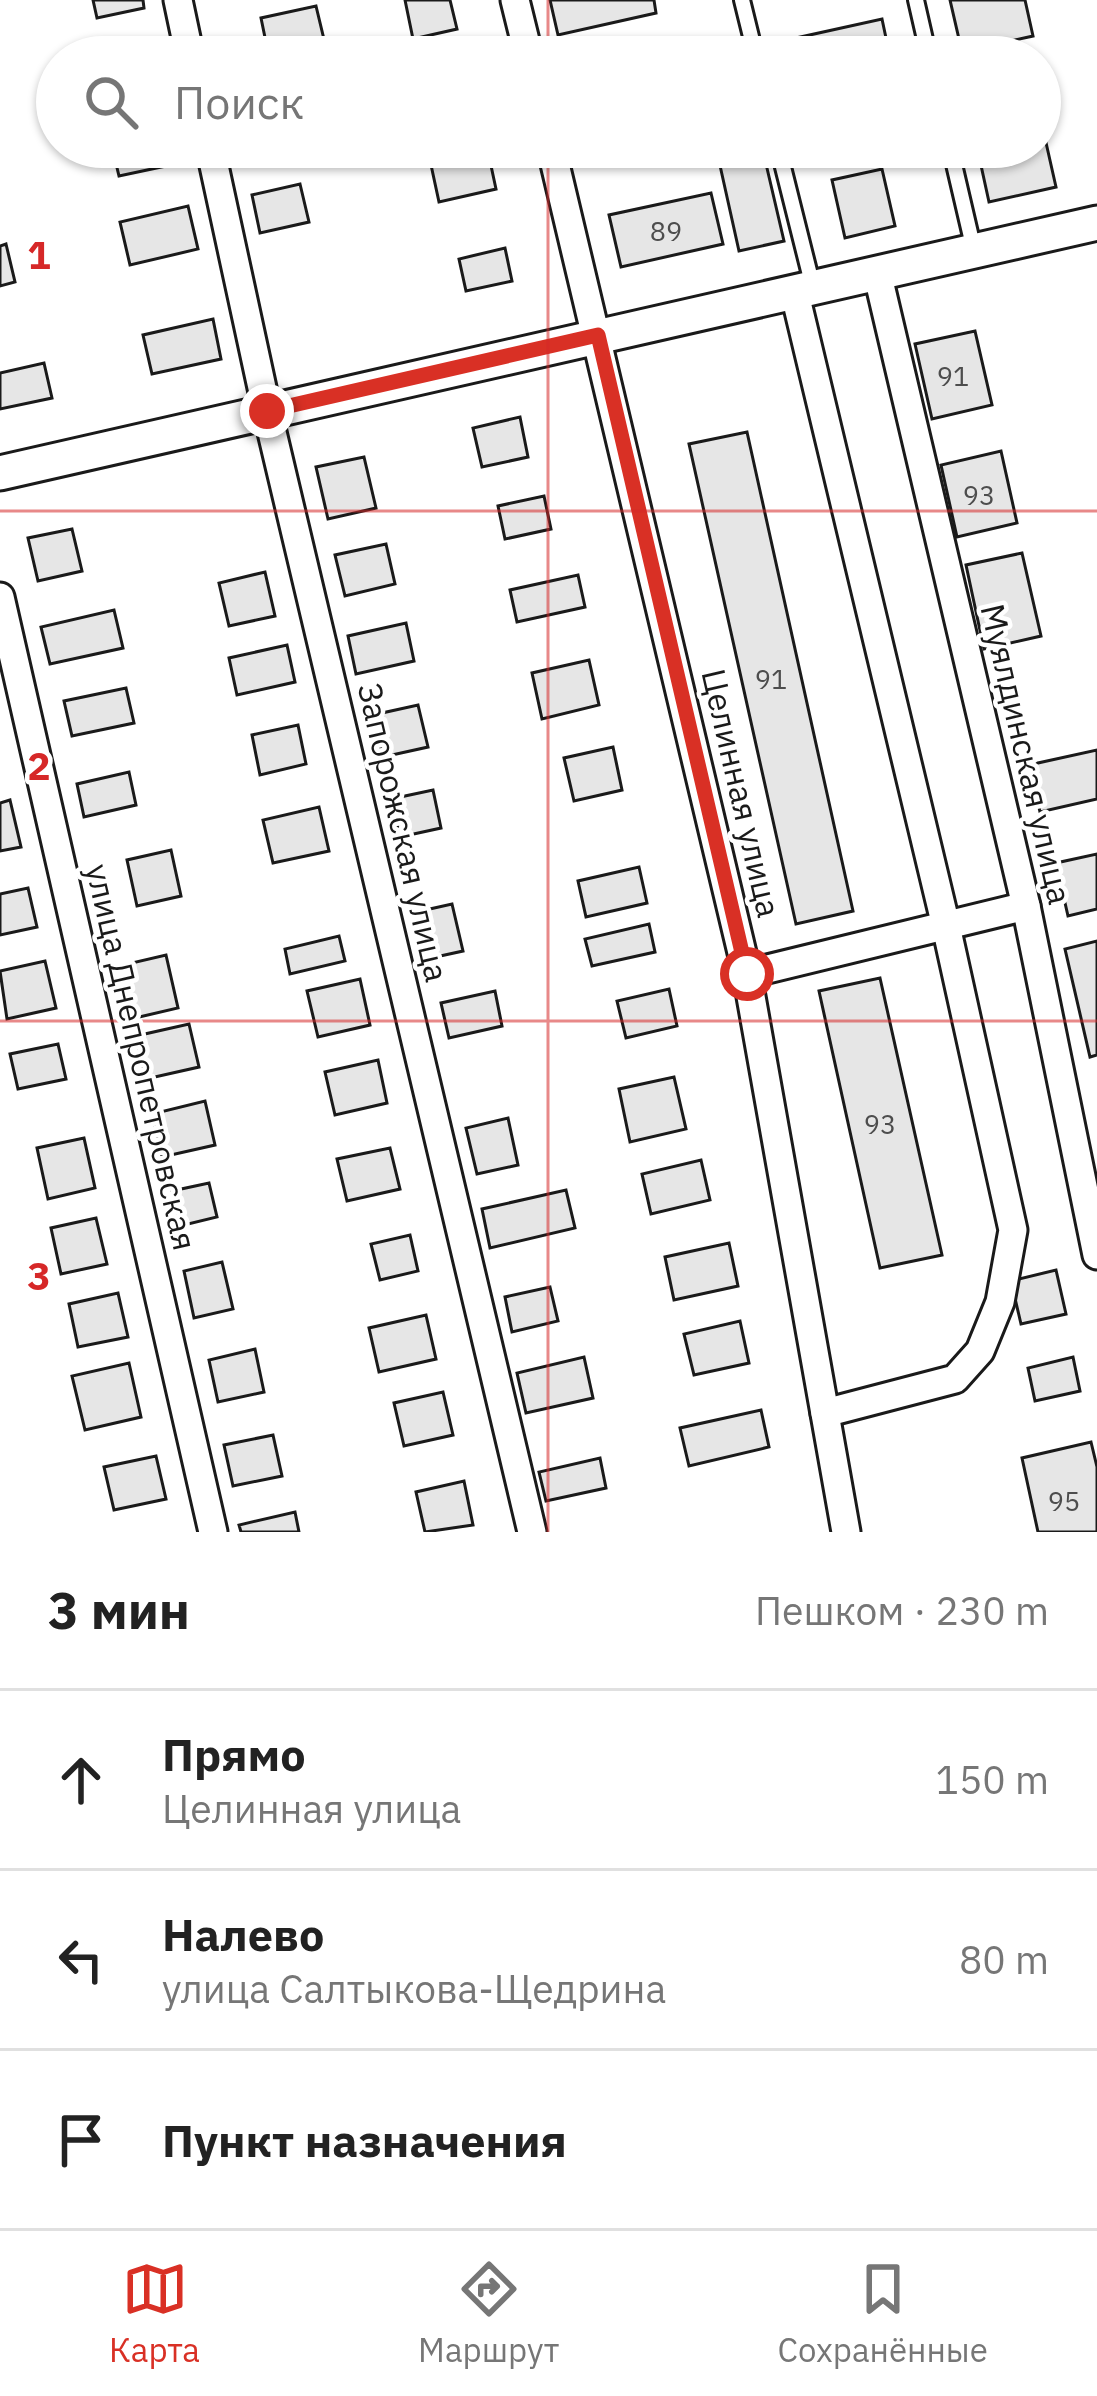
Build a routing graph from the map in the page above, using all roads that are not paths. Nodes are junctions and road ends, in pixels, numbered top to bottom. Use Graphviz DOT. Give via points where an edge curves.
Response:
graph roads {
  1 [pos="178,0"];
  2 [pos="515,0"];
  3 [pos="742,0"];
  4 [pos="916,0"];
  5 [pos="186,36"];
  6 [pos="524,36"];
  7 [pos="751,36"];
  8 [pos="924,36"];
  9 [pos="215,168"];
  10 [pos="556,168"];
  11 [pos="782,168"];
  12 [pos="955,168"];
  13 [pos="1097,223"];
  14 [pos="974,250"];
  15 [pos="878,272"];
  16 [pos="803,288"];
  17 [pos="598,335"];
  18 [pos="267,411"];
  19 [pos="0,473"];
  20 [pos="0,597"];
  21 [pos="1026,906"];
  22 [pos="946,926"];
  23 [pos="747,974"];
  24 [pos="1097,1255"];
  25 [pos="825,1413"];
  26 [pos="213,1532"];
  27 [pos="532,1532"];
  28 [pos="846,1532"];
  1 -- 5 [label="street"];
  2 -- 6 [label="street"];
  3 -- 7 [label="lane"];
  4 -- 8 [label="lane"];
  9 -- 18 [label="street, Запорожская улица"];
  10 -- 17 [label="street, Целинная улица"];
  11 -- 16 [label="lane"];
  12 -- 14 [label="lane"];
  13 -- 14 [label="street"];
  14 -- 15 [label="street"];
  15 -- 16 [label="street"];
  15 -- 21 [label="street, Муялдинская улица"];
  16 -- 17 [label="street"];
  16 -- 22 [label="street"];
  17 -- 18 [label="street"];
  17 -- 23 [label="street, Целинная улица"];
  18 -- 19 [label="street"];
  18 -- 27 [label="street, Запорожская улица"];
  20 -- 26 [label="street, улица Днепропетровская"];
  21 -- 22 [label="street"];
  21 -- 24 [label="street, Муялдинская улица"];
  22 -- 23 [label="street"];
  22 -- 25 [label="street" via="1013,1230 1000,1302 980,1351 956,1378"];
  23 -- 25 [label="street, Целинная улица"];
  25 -- 28 [label="street, Целинная улица"];
}
